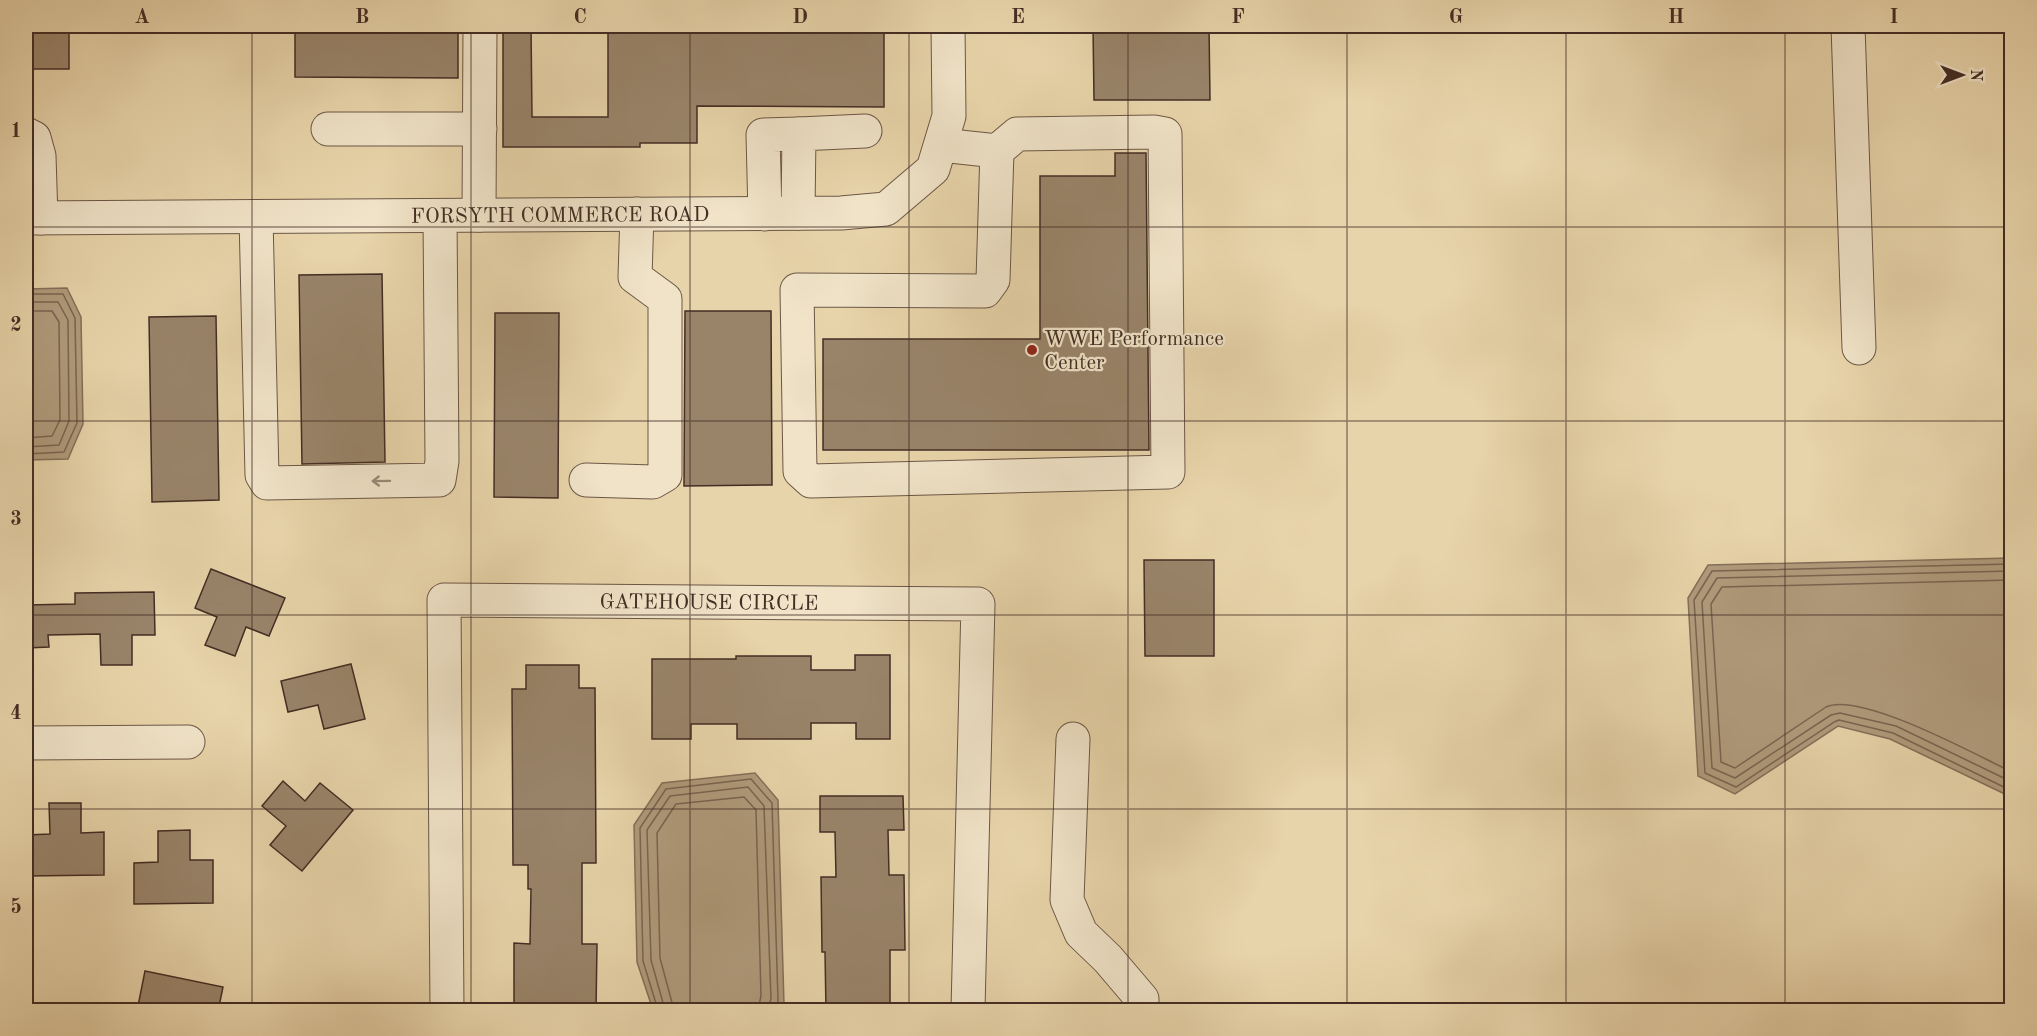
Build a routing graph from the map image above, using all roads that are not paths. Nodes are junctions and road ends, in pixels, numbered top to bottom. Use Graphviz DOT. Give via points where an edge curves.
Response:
graph roads {
  1 [pos="480,26"];
  2 [pos="948,26"];
  3 [pos="1848,26"];
  4 [pos="328,129"];
  5 [pos="480,129"];
  6 [pos="865,131"];
  7 [pos="26,134"];
  8 [pos="799,134"];
  9 [pos="942,145"];
  10 [pos="997,151"];
  11 [pos="798,213"];
  12 [pos="637,214"];
  13 [pos="765,214"];
  14 [pos="479,215"];
  15 [pos="440,216"];
  16 [pos="256,217"];
  17 [pos="33,218"];
  18 [pos="1859,348"];
  19 [pos="586,480"];
  20 [pos="1073,739"];
  21 [pos="26,742"];
  22 [pos="188,742"];
  23 [pos="447,1011"];
  24 [pos="968,1011"];
  25 [pos="1142,1011"];
  1 -- 5 [label="street"];
  2 -- 9 [label="street, FORSYTH COMMERCE ROAD" via="949,116"];
  3 -- 18 [label="street"];
  4 -- 5 [label="street"];
  5 -- 14 [label="street"];
  6 -- 8 [label="street"];
  7 -- 17 [label="street" via="34,138 39,156"];
  8 -- 11 [label="street"];
  8 -- 13 [label="street" via="763,135"];
  9 -- 10 [label="street"];
  9 -- 11 [label="street, FORSYTH COMMERCE ROAD" via="933,169 886,209"];
  10 -- 10 [label="street" via="993,280 984,291 797,290 800,471 812,481 1168,472 1165,134 1017,134"];
  11 -- 13 [label="street, FORSYTH COMMERCE ROAD"];
  12 -- 13 [label="street, FORSYTH COMMERCE ROAD"];
  12 -- 14 [label="street, FORSYTH COMMERCE ROAD"];
  12 -- 19 [label="street" via="635,277 665,299 665,475 653,482"];
  14 -- 15 [label="street, FORSYTH COMMERCE ROAD"];
  15 -- 16 [label="street, FORSYTH COMMERCE ROAD"];
  15 -- 16 [label="street, one-way" via="439,480 267,483 262,475"];
  16 -- 17 [label="street, FORSYTH COMMERCE ROAD"];
  20 -- 25 [label="street" via="1067,900 1081,933 1142,999"];
  21 -- 22 [label="street"];
  23 -- 24 [label="street, GATEHOUSE CIRCLE" via="444,600 978,604"];
}
